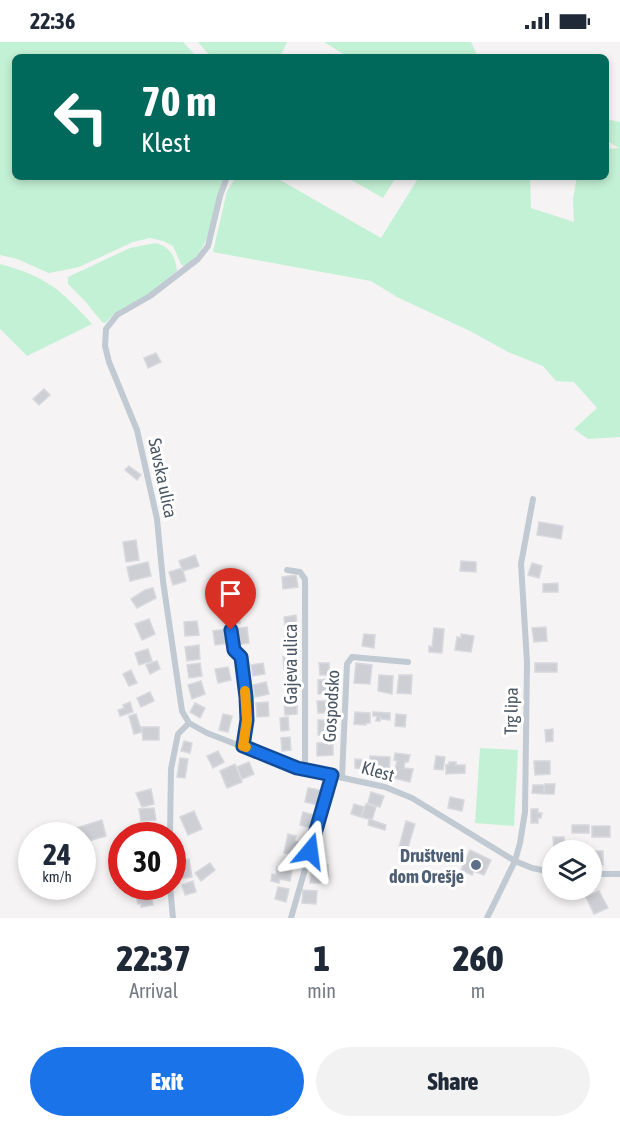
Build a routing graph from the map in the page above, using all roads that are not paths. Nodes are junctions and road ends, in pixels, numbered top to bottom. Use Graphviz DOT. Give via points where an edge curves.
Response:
graph roads {
  1 [pos="226,180"];
  2 [pos="533,499"];
  3 [pos="287,570"];
  4 [pos="231,630"];
  5 [pos="408,662"];
  6 [pos="189,723"];
  7 [pos="243,746"];
  8 [pos="305,770"];
  9 [pos="332,775"];
  10 [pos="342,777"];
  11 [pos="170,822"];
  12 [pos="515,861"];
  13 [pos="542,870"];
  14 [pos="602,874"];
  15 [pos="620,874"];
  16 [pos="171,900"];
  17 [pos="173,918"];
  18 [pos="291,918"];
  19 [pos="487,918"];
  1 -- 6 [label="street, Savska ulica" via="208,246 198,259 150,296 117,315 106,329 109,362 137,429 157,519 182,711"];
  2 -- 12 [label="street, Trg lipa" via="521,564 527,662 526,775 525,813"];
  3 -- 8 [label="street, Gajeva ulica" via="300,572 305,579"];
  4 -- 7 [label="street" via="234,650 241,657 246,697"];
  5 -- 10 [label="street, Gospodsko" via="352,657 347,664"];
  6 -- 7 [label="street, Klest"];
  6 -- 11 [label="street" via="178,734 171,769"];
  7 -- 8 [label="street, Klest"];
  8 -- 9 [label="street, Klest"];
  9 -- 10 [label="street, Klest"];
  9 -- 18 [label="street"];
  10 -- 12 [label="street, Klest" via="412,798"];
  12 -- 13 [label="street, Klest"];
  12 -- 19 [label="street, Trg lipa"];
  14 -- 15 [label="street"];
  16 -- 17 [label="street"];
}
